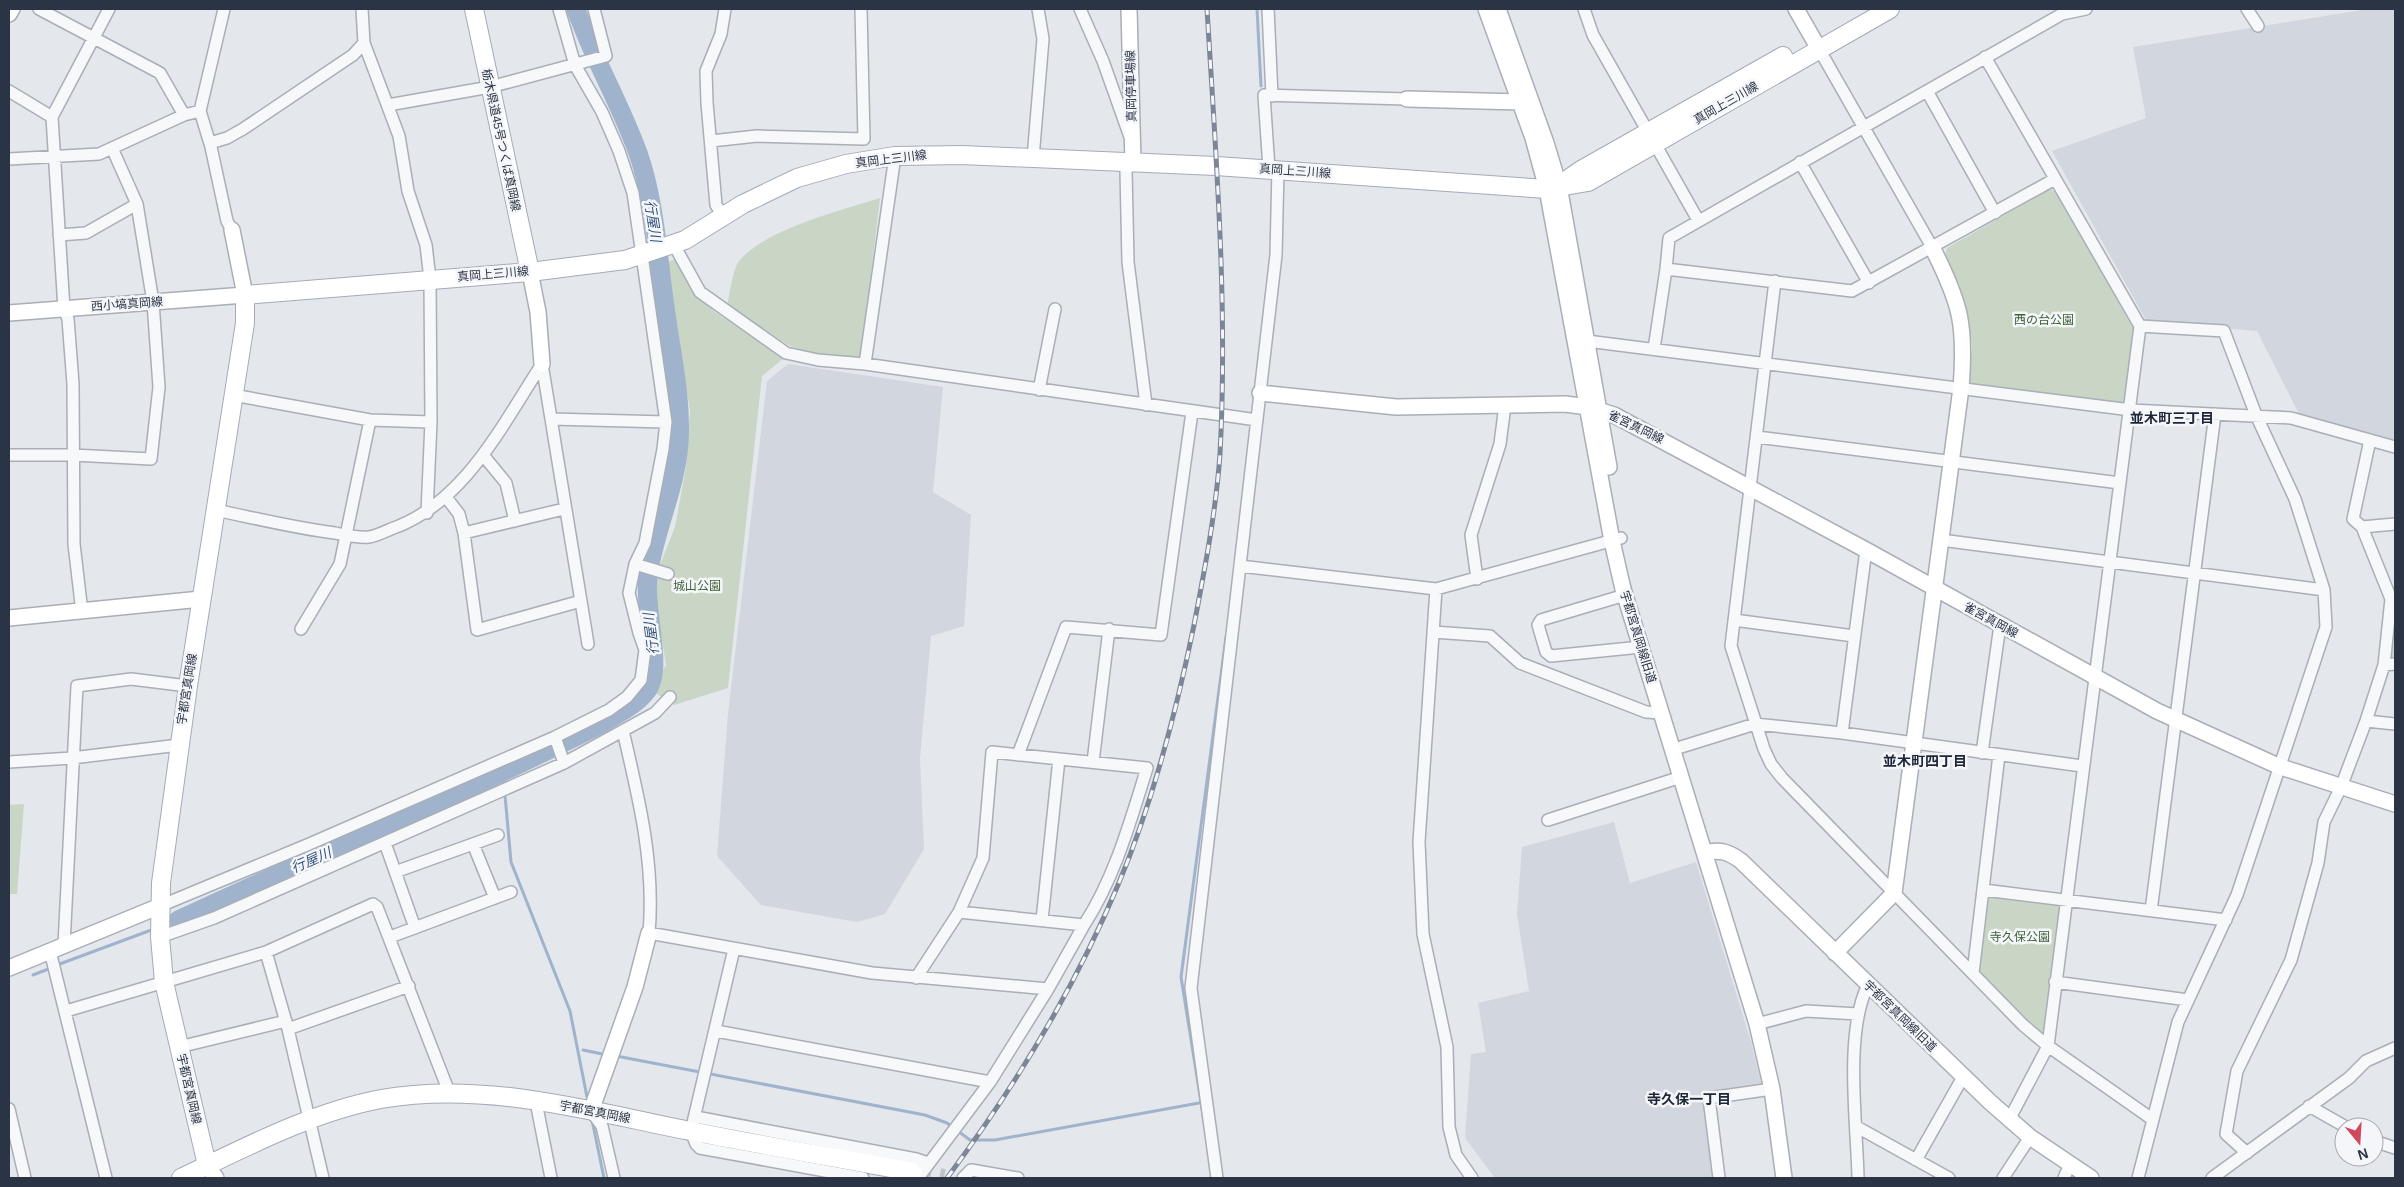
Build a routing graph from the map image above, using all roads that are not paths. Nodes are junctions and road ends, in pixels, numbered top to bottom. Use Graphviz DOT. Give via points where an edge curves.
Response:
graph roads {
  1 [pos="12,9"];
  2 [pos="39,9"];
  3 [pos="109,9"];
  4 [pos="224,9"];
  5 [pos="362,9"];
  6 [pos="474,9"];
  7 [pos="559,9"];
  8 [pos="594,9"];
  9 [pos="725,9"];
  10 [pos="861,9"];
  11 [pos="1038,9"];
  12 [pos="1080,9"];
  13 [pos="1129,9"];
  14 [pos="1268,9"];
  15 [pos="1486,9"];
  16 [pos="1498,9"];
  17 [pos="1584,9"];
  18 [pos="1796,9"];
  19 [pos="1867,9"];
  20 [pos="1890,9"];
  21 [pos="2086,9"];
  22 [pos="2247,9"];
  23 [pos="2069,10"];
  24 [pos="9,14"];
  25 [pos="2258,26"];
  26 [pos="94,38"];
  27 [pos="364,43"];
  28 [pos="1816,44"];
  29 [pos="1985,57"];
  30 [pos="577,64"];
  31 [pos="490,88"];
  32 [pos="9,91"];
  33 [pos="1927,91"];
  34 [pos="1272,96"];
  35 [pos="1407,99"];
  36 [pos="1520,102"];
  37 [pos="388,105"];
  38 [pos="200,110"];
  39 [pos="184,114"];
  40 [pos="52,117"];
  41 [pos="1863,126"];
  42 [pos="1652,138"];
  43 [pos="712,142"];
  44 [pos="1132,142"];
  45 [pos="210,143"];
  46 [pos="112,148"];
  47 [pos="54,156"];
  48 [pos="896,156"];
  49 [pos="1033,158"];
  50 [pos="9,159"];
  51 [pos="1800,162"];
  52 [pos="1133,163"];
  53 [pos="1273,169"];
  54 [pos="2055,179"];
  55 [pos="1553,187"];
  56 [pos="137,204"];
  57 [pos="1995,213"];
  58 [pos="723,216"];
  59 [pos="1698,220"];
  60 [pos="232,230"];
  61 [pos="59,235"];
  62 [pos="1932,247"];
  63 [pos="656,251"];
  64 [pos="1666,268"];
  65 [pos="530,272"];
  66 [pos="430,279"];
  67 [pos="1776,281"];
  68 [pos="1868,283"];
  69 [pos="244,295"];
  70 [pos="153,302"];
  71 [pos="64,309"];
  72 [pos="1055,309"];
  73 [pos="9,313"];
  74 [pos="2140,326"];
  75 [pos="1587,341"];
  76 [pos="1654,349"];
  77 [pos="1765,363"];
  78 [pos="542,364"];
  79 [pos="865,364"];
  80 [pos="1961,388"];
  81 [pos="1039,390"];
  82 [pos="1260,393"];
  83 [pos="233,395"];
  84 [pos="1505,404"];
  85 [pos="1146,405"];
  86 [pos="1594,408"];
  87 [pos="2131,410"];
  88 [pos="1192,412"];
  89 [pos="2215,414"];
  90 [pos="2256,416"];
  91 [pos="551,419"];
  92 [pos="370,420"];
  93 [pos="1257,420"];
  94 [pos="431,422"];
  95 [pos="666,422"];
  96 [pos="1757,437"];
  97 [pos="2370,440"];
  98 [pos="2395,447"];
  99 [pos="73,455"];
  100 [pos="482,455"];
  101 [pos="9,456"];
  102 [pos="1951,462"];
  103 [pos="2120,483"];
  104 [pos="1749,488"];
  105 [pos="446,497"];
  106 [pos="564,509"];
  107 [pos="215,510"];
  108 [pos="427,513"];
  109 [pos="515,521"];
  110 [pos="2395,524"];
  111 [pos="2362,526"];
  112 [pos="464,532"];
  113 [pos="348,535"];
  114 [pos="1617,540"];
  115 [pos="1941,540"];
  116 [pos="1866,550"];
  117 [pos="2109,562"];
  118 [pos="635,564"];
  119 [pos="1240,566"];
  120 [pos="2196,572"];
  121 [pos="668,574"];
  122 [pos="1477,579"];
  123 [pos="1436,589"];
  124 [pos="1934,589"];
  125 [pos="2324,590"];
  126 [pos="1625,595"];
  127 [pos="201,599"];
  128 [pos="581,601"];
  129 [pos="82,612"];
  130 [pos="9,618"];
  131 [pos="1734,620"];
  132 [pos="2000,625"];
  133 [pos="301,629"];
  134 [pos="1109,629"];
  135 [pos="1433,632"];
  136 [pos="1854,636"];
  137 [pos="588,644"];
  138 [pos="1641,647"];
  139 [pos="2390,664"];
  140 [pos="2095,677"];
  141 [pos="188,686"];
  142 [pos="670,697"];
  143 [pos="1660,712"];
  144 [pos="2175,719"];
  145 [pos="2366,721"];
  146 [pos="1755,724"];
  147 [pos="2395,724"];
  148 [pos="623,731"];
  149 [pos="1842,733"];
  150 [pos="555,737"];
  151 [pos="1915,744"];
  152 [pos="179,745"];
  153 [pos="1681,747"];
  154 [pos="1982,753"];
  155 [pos="1018,754"];
  156 [pos="1999,755"];
  157 [pos="72,758"];
  158 [pos="1059,759"];
  159 [pos="9,762"];
  160 [pos="1093,762"];
  161 [pos="564,763"];
  162 [pos="2082,766"];
  163 [pos="2278,766"];
  164 [pos="1681,777"];
  165 [pos="2341,787"];
  166 [pos="2395,804"];
  167 [pos="1548,820"];
  168 [pos="498,835"];
  169 [pos="385,843"];
  170 [pos="473,844"];
  171 [pos="1710,852"];
  172 [pos="395,872"];
  173 [pos="1984,890"];
  174 [pos="511,892"];
  175 [pos="1894,893"];
  176 [pos="495,898"];
  177 [pos="2067,900"];
  178 [pos="160,906"];
  179 [pos="2151,911"];
  180 [pos="959,912"];
  181 [pos="1042,920"];
  182 [pos="2226,920"];
  183 [pos="1084,925"];
  184 [pos="415,928"];
  185 [pos="648,933"];
  186 [pos="160,937"];
  187 [pos="390,937"];
  188 [pos="57,948"];
  189 [pos="734,949"];
  190 [pos="266,952"];
  191 [pos="1835,953"];
  192 [pos="9,968"];
  193 [pos="1973,973"];
  194 [pos="916,978"];
  195 [pos="164,982"];
  196 [pos="2055,982"];
  197 [pos="1868,985"];
  198 [pos="409,986"];
  199 [pos="1048,989"];
  200 [pos="2188,1000"];
  201 [pos="66,1011"];
  202 [pos="1858,1014"];
  203 [pos="1762,1023"];
  204 [pos="287,1025"];
  205 [pos="716,1031"];
  206 [pos="2048,1046"];
  207 [pos="179,1047"];
  208 [pos="2395,1048"];
  209 [pos="1963,1077"];
  210 [pos="990,1082"];
  211 [pos="1772,1089"];
  212 [pos="448,1092"];
  213 [pos="536,1102"];
  214 [pos="2309,1106"];
  215 [pos="9,1109"];
  216 [pos="591,1111"];
  217 [pos="2152,1119"];
  218 [pos="310,1120"];
  219 [pos="2009,1120"];
  220 [pos="2334,1120"];
  221 [pos="693,1124"];
  222 [pos="1857,1127"];
  223 [pos="2030,1137"];
  224 [pos="2247,1153"];
  225 [pos="20,1156"];
  226 [pos="1916,1160"];
  227 [pos="9,1161"];
  228 [pos="928,1163"];
  229 [pos="2070,1164"];
  230 [pos="209,1174"];
  231 [pos="916,1175"];
  232 [pos="25,1178"];
  233 [pos="106,1178"];
  234 [pos="181,1178"];
  235 [pos="322,1178"];
  236 [pos="551,1178"];
  237 [pos="614,1178"];
  238 [pos="863,1178"];
  239 [pos="963,1178"];
  240 [pos="1018,1178"];
  241 [pos="1217,1178"];
  242 [pos="1472,1178"];
  243 [pos="1719,1178"];
  244 [pos="1784,1178"];
  245 [pos="1793,1178"];
  246 [pos="1858,1178"];
  247 [pos="1949,1178"];
  248 [pos="2003,1178"];
  249 [pos="2064,1178"];
  250 [pos="2091,1178"];
  251 [pos="2138,1178"];
  252 [pos="2212,1178"];
  1 -- 24 [label="street"];
  2 -- 26 [label="street"];
  3 -- 26 [label="street"];
  4 -- 38 [label="street"];
  5 -- 27 [label="street"];
  6 -- 31 [label="main road, 栃木県道45号つくば真岡線"];
  7 -- 30 [label="street"];
  8 -- 30 [label="street" via="606,56"];
  9 -- 43 [label="street" via="721,34 706,71"];
  10 -- 43 [label="street" via="864,139 757,136"];
  11 -- 49 [label="street" via="1043,39"];
  12 -- 44 [label="street" via="1103,60"];
  13 -- 44 [label="street, 真岡停車場線"];
  14 -- 34 [label="street"];
  15 -- 36 [label="street"];
  16 -- 55 [label="street" via="1546,142"];
  17 -- 42 [label="street" via="1593,35"];
  18 -- 28 [label="street"];
  19 -- 28 [label="main road, 真岡上三川線"];
  20 -- 28 [label="main road, 真岡上三川線"];
  21 -- 23 [label="street"];
  22 -- 25 [label="street"];
  23 -- 29 [label="street"];
  26 -- 39 [label="street" via="160,73"];
  26 -- 40 [label="street"];
  27 -- 37 [label="street"];
  27 -- 45 [label="street" via="243,129"];
  28 -- 41 [label="street"];
  28 -- 42 [label="main road, 真岡上三川線"];
  29 -- 33 [label="street"];
  29 -- 54 [label="street"];
  30 -- 31 [label="street"];
  30 -- 63 [label="street" via="626,168 638,220"];
  31 -- 37 [label="street"];
  31 -- 65 [label="main road, 栃木県道45号つくば真岡線"];
  32 -- 40 [label="street"];
  33 -- 41 [label="street"];
  33 -- 57 [label="street"];
  34 -- 35 [label="street"];
  34 -- 53 [label="street" via="1264,95"];
  35 -- 36 [label="street"];
  36 -- 55 [label="street"];
  37 -- 66 [label="street" via="399,136 408,191 424,236"];
  38 -- 39 [label="street"];
  38 -- 45 [label="street"];
  39 -- 46 [label="street"];
  40 -- 47 [label="street"];
  41 -- 51 [label="street"];
  41 -- 62 [label="street"];
  42 -- 55 [label="main road, 真岡上三川線" via="1581,170"];
  42 -- 59 [label="street"];
  43 -- 58 [label="street" via="716,205"];
  44 -- 52 [label="street, 真岡停車場線"];
  45 -- 60 [label="street" via="227,221"];
  46 -- 47 [label="street" via="98,154"];
  46 -- 56 [label="street"];
  47 -- 50 [label="street"];
  47 -- 61 [label="street"];
  48 -- 49 [label="main road, 真岡上三川線" via="934,154"];
  48 -- 58 [label="main road, 真岡上三川線" via="846,164 797,178"];
  48 -- 79 [label="street"];
  49 -- 52 [label="main road, 真岡上三川線"];
  51 -- 59 [label="street"];
  51 -- 68 [label="street"];
  52 -- 53 [label="main road, 真岡上三川線"];
  52 -- 85 [label="street" via="1126,170 1126,237"];
  53 -- 55 [label="main road, 真岡上三川線"];
  53 -- 82 [label="street" via="1276,255"];
  54 -- 57 [label="street"];
  54 -- 74 [label="street"];
  55 -- 75 [label="street, 雀宮真岡線"];
  55 -- 86 [label="street"];
  56 -- 61 [label="street" via="86,233"];
  56 -- 70 [label="street"];
  57 -- 62 [label="street"];
  58 -- 63 [label="main road, 真岡上三川線"];
  59 -- 64 [label="street" via="1669,238"];
  60 -- 69 [label="street"];
  61 -- 71 [label="street"];
  62 -- 68 [label="street"];
  62 -- 80 [label="street" via="1961,319"];
  63 -- 65 [label="main road, 真岡上三川線" via="607,263"];
  63 -- 79 [label="street" via="700,292 786,353 818,360"];
  63 -- 95 [label="street"];
  64 -- 67 [label="street"];
  64 -- 76 [label="street"];
  65 -- 66 [label="main road, 真岡上三川線"];
  65 -- 78 [label="street" via="538,312"];
  66 -- 69 [label="main road, 真岡上三川線"];
  66 -- 94 [label="street"];
  67 -- 68 [label="street" via="1852,291"];
  67 -- 77 [label="street"];
  69 -- 70 [label="street, 西小塙真岡線"];
  69 -- 83 [label="main road, 宇都宮真岡線" via="245,323"];
  70 -- 71 [label="street, 西小塙真岡線"];
  70 -- 99 [label="street" via="159,387 151,459"];
  71 -- 73 [label="street, 西小塙真岡線"];
  71 -- 99 [label="street" via="68,319 73,384"];
  72 -- 81 [label="street"];
  74 -- 87 [label="street"];
  74 -- 90 [label="street" via="2224,332"];
  75 -- 76 [label="street"];
  75 -- 86 [label="street, 雀宮真岡線"];
  76 -- 77 [label="street"];
  77 -- 80 [label="street"];
  77 -- 96 [label="street"];
  78 -- 91 [label="street"];
  78 -- 100 [label="street"];
  79 -- 81 [label="street"];
  80 -- 87 [label="street"];
  80 -- 102 [label="street"];
  81 -- 85 [label="street"];
  82 -- 84 [label="street" via="1396,407"];
  82 -- 93 [label="street"];
  83 -- 92 [label="street"];
  83 -- 107 [label="main road, 宇都宮真岡線"];
  84 -- 86 [label="street" via="1565,404"];
  84 -- 122 [label="street" via="1500,444 1471,535"];
  85 -- 88 [label="street"];
  86 -- 104 [label="street, 雀宮真岡線" via="1626,420"];
  86 -- 114 [label="street, 宇都宮真岡線旧道"];
  87 -- 89 [label="street"];
  87 -- 103 [label="street"];
  88 -- 93 [label="street"];
  88 -- 134 [label="street" via="1161,635"];
  89 -- 90 [label="street"];
  89 -- 120 [label="street"];
  90 -- 97 [label="street" via="2291,418"];
  90 -- 125 [label="street" via="2295,499"];
  91 -- 95 [label="street"];
  91 -- 106 [label="street"];
  92 -- 94 [label="street"];
  92 -- 113 [label="street"];
  93 -- 119 [label="street"];
  94 -- 108 [label="street"];
  95 -- 118 [label="street" via="645,543"];
  96 -- 102 [label="street"];
  96 -- 104 [label="street"];
  97 -- 98 [label="street"];
  97 -- 111 [label="street" via="2353,519"];
  99 -- 101 [label="street"];
  99 -- 129 [label="street" via="74,544"];
  100 -- 105 [label="street"];
  100 -- 109 [label="street" via="506,483"];
  102 -- 103 [label="street"];
  102 -- 115 [label="street"];
  103 -- 117 [label="street"];
  104 -- 116 [label="street, 雀宮真岡線"];
  104 -- 131 [label="street"];
  105 -- 108 [label="street"];
  105 -- 112 [label="street" via="459,514"];
  106 -- 109 [label="street"];
  106 -- 128 [label="street"];
  107 -- 113 [label="street"];
  107 -- 127 [label="main road, 宇都宮真岡線"];
  108 -- 113 [label="street" via="369,536"];
  109 -- 112 [label="street"];
  110 -- 111 [label="street"];
  111 -- 139 [label="street" via="2391,599"];
  112 -- 128 [label="street" via="477,630"];
  113 -- 133 [label="street" via="340,564"];
  114 -- 122 [label="street"];
  114 -- 126 [label="street, 宇都宮真岡線旧道"];
  114 -- 153 [label="street, 宇都宮真岡線旧道"];
  115 -- 117 [label="street"];
  115 -- 124 [label="street"];
  116 -- 124 [label="street, 雀宮真岡線"];
  116 -- 136 [label="street"];
  117 -- 120 [label="street"];
  117 -- 140 [label="street"];
  118 -- 121 [label="street"];
  118 -- 150 [label="street" via="629,593 645,650 640,680 627,697 609,710"];
  119 -- 123 [label="street"];
  119 -- 241 [label="street" via="1191,988"];
  120 -- 125 [label="street"];
  120 -- 144 [label="street"];
  122 -- 123 [label="street"];
  123 -- 135 [label="street"];
  124 -- 132 [label="street, 雀宮真岡線"];
  124 -- 151 [label="street"];
  125 -- 163 [label="street" via="2326,627"];
  126 -- 138 [label="street, 宇都宮真岡線旧道"];
  126 -- 138 [label="street" via="1541,620 1538,625 1546,652 1551,656"];
  127 -- 129 [label="street"];
  127 -- 141 [label="main road, 宇都宮真岡線"];
  128 -- 137 [label="street"];
  129 -- 130 [label="street"];
  131 -- 136 [label="street"];
  131 -- 146 [label="street" via="1731,646"];
  132 -- 140 [label="street, 雀宮真岡線"];
  132 -- 154 [label="street"];
  134 -- 155 [label="street" via="1066,626"];
  134 -- 160 [label="street"];
  135 -- 143 [label="street" via="1490,636 1520,663 1646,712"];
  135 -- 242 [label="street" via="1419,842 1423,934 1447,1047 1450,1127 1456,1155"];
  136 -- 149 [label="street"];
  138 -- 143 [label="street, 宇都宮真岡線旧道"];
  139 -- 145 [label="street"];
  140 -- 144 [label="street, 雀宮真岡線"];
  140 -- 162 [label="street"];
  141 -- 152 [label="main road, 宇都宮真岡線"];
  141 -- 157 [label="street" via="131,679 77,686"];
  142 -- 148 [label="street" via="656,713"];
  143 -- 164 [label="street, 宇都宮真岡線旧道"];
  144 -- 163 [label="street, 雀宮真岡線"];
  144 -- 179 [label="street"];
  145 -- 147 [label="street"];
  145 -- 165 [label="street"];
  146 -- 149 [label="street"];
  146 -- 153 [label="street"];
  146 -- 175 [label="street" via="1771,764 1782,778"];
  148 -- 161 [label="street"];
  148 -- 185 [label="street" via="650,865 652,900"];
  149 -- 151 [label="street"];
  150 -- 161 [label="street"];
  150 -- 178 [label="street"];
  151 -- 154 [label="street"];
  151 -- 175 [label="street"];
  152 -- 157 [label="street"];
  152 -- 178 [label="main road, 宇都宮真岡線" via="164,849"];
  153 -- 171 [label="street, 宇都宮真岡線旧道"];
  154 -- 156 [label="street"];
  155 -- 158 [label="street"];
  155 -- 180 [label="street" via="992,752 983,858"];
  156 -- 162 [label="street"];
  156 -- 173 [label="street"];
  157 -- 159 [label="street"];
  157 -- 188 [label="street"];
  158 -- 160 [label="street"];
  158 -- 181 [label="street"];
  160 -- 183 [label="street" via="1147,768 1104,891"];
  161 -- 169 [label="street"];
  162 -- 177 [label="street"];
  163 -- 165 [label="street, 雀宮真岡線"];
  163 -- 182 [label="street"];
  164 -- 167 [label="street"];
  164 -- 171 [label="street, 宇都宮真岡線旧道"];
  165 -- 166 [label="street, 雀宮真岡線"];
  165 -- 224 [label="street" via="2324,822 2318,863 2291,960 2237,1072 2226,1134"];
  168 -- 170 [label="street"];
  169 -- 172 [label="street"];
  169 -- 186 [label="street" via="214,918"];
  170 -- 172 [label="street"];
  170 -- 176 [label="street"];
  171 -- 191 [label="street, 宇都宮真岡線旧道" via="1726,852 1741,861"];
  171 -- 203 [label="street"];
  172 -- 184 [label="street"];
  173 -- 177 [label="street"];
  173 -- 193 [label="street"];
  174 -- 176 [label="street"];
  175 -- 191 [label="street"];
  175 -- 193 [label="street"];
  176 -- 184 [label="street"];
  177 -- 179 [label="street"];
  177 -- 196 [label="street"];
  178 -- 186 [label="main road, 宇都宮真岡線"];
  178 -- 188 [label="street"];
  179 -- 182 [label="street"];
  180 -- 181 [label="street"];
  180 -- 194 [label="street"];
  181 -- 183 [label="street"];
  182 -- 200 [label="street"];
  183 -- 199 [label="street"];
  184 -- 187 [label="street"];
  185 -- 189 [label="street"];
  185 -- 216 [label="street" via="635,987"];
  186 -- 195 [label="main road, 宇都宮真岡線"];
  187 -- 190 [label="street" via="378,907 373,904"];
  187 -- 198 [label="street"];
  188 -- 192 [label="street"];
  188 -- 201 [label="street"];
  189 -- 194 [label="street"];
  189 -- 205 [label="street"];
  190 -- 195 [label="street"];
  190 -- 204 [label="street"];
  191 -- 197 [label="street, 宇都宮真岡線旧道"];
  193 -- 206 [label="street"];
  194 -- 199 [label="street"];
  195 -- 201 [label="street"];
  195 -- 207 [label="main road, 宇都宮真岡線"];
  196 -- 200 [label="street"];
  196 -- 206 [label="street"];
  197 -- 202 [label="street"];
  197 -- 209 [label="street, 宇都宮真岡線旧道"];
  198 -- 204 [label="street"];
  198 -- 212 [label="street"];
  199 -- 210 [label="street"];
  200 -- 217 [label="street" via="2178,1022"];
  201 -- 233 [label="street"];
  202 -- 203 [label="street" via="1806,1011"];
  202 -- 222 [label="street" via="1854,1066"];
  203 -- 211 [label="street"];
  203 -- 245 [label="street" via="1782,1088"];
  204 -- 207 [label="street"];
  204 -- 218 [label="street"];
  205 -- 210 [label="street"];
  205 -- 221 [label="street"];
  206 -- 217 [label="street"];
  206 -- 219 [label="street"];
  207 -- 230 [label="main road, 宇都宮真岡線"];
  208 -- 214 [label="street" via="2366,1061 2350,1078"];
  209 -- 219 [label="street, 宇都宮真岡線旧道"];
  209 -- 226 [label="street"];
  210 -- 228 [label="street"];
  211 -- 243 [label="street" via="1709,1098"];
  211 -- 244 [label="street"];
  212 -- 213 [label="main road, 宇都宮真岡線"];
  212 -- 218 [label="main road, 宇都宮真岡線" via="381,1099"];
  213 -- 216 [label="main road, 宇都宮真岡線"];
  213 -- 236 [label="street"];
  214 -- 220 [label="street"];
  214 -- 224 [label="street"];
  215 -- 225 [label="street"];
  216 -- 221 [label="main road, 宇都宮真岡線"];
  216 -- 237 [label="street" via="602,1126"];
  217 -- 251 [label="street"];
  218 -- 230 [label="main road, 宇都宮真岡線"];
  218 -- 235 [label="street"];
  219 -- 223 [label="street, 宇都宮真岡線旧道"];
  221 -- 228 [label="street"];
  221 -- 231 [label="main road, 宇都宮真岡線"];
  221 -- 238 [label="street" via="696,1144 700,1148"];
  222 -- 226 [label="street"];
  222 -- 246 [label="street"];
  223 -- 229 [label="street, 宇都宮真岡線旧道"];
  223 -- 248 [label="street"];
  224 -- 252 [label="street"];
  225 -- 227 [label="street"];
  225 -- 232 [label="street"];
  226 -- 247 [label="street"];
  228 -- 231 [label="street"];
  229 -- 249 [label="street"];
  229 -- 250 [label="street, 宇都宮真岡線旧道"];
  230 -- 234 [label="main road"];
  239 -- 240 [label="street" via="971,1170"];
}
